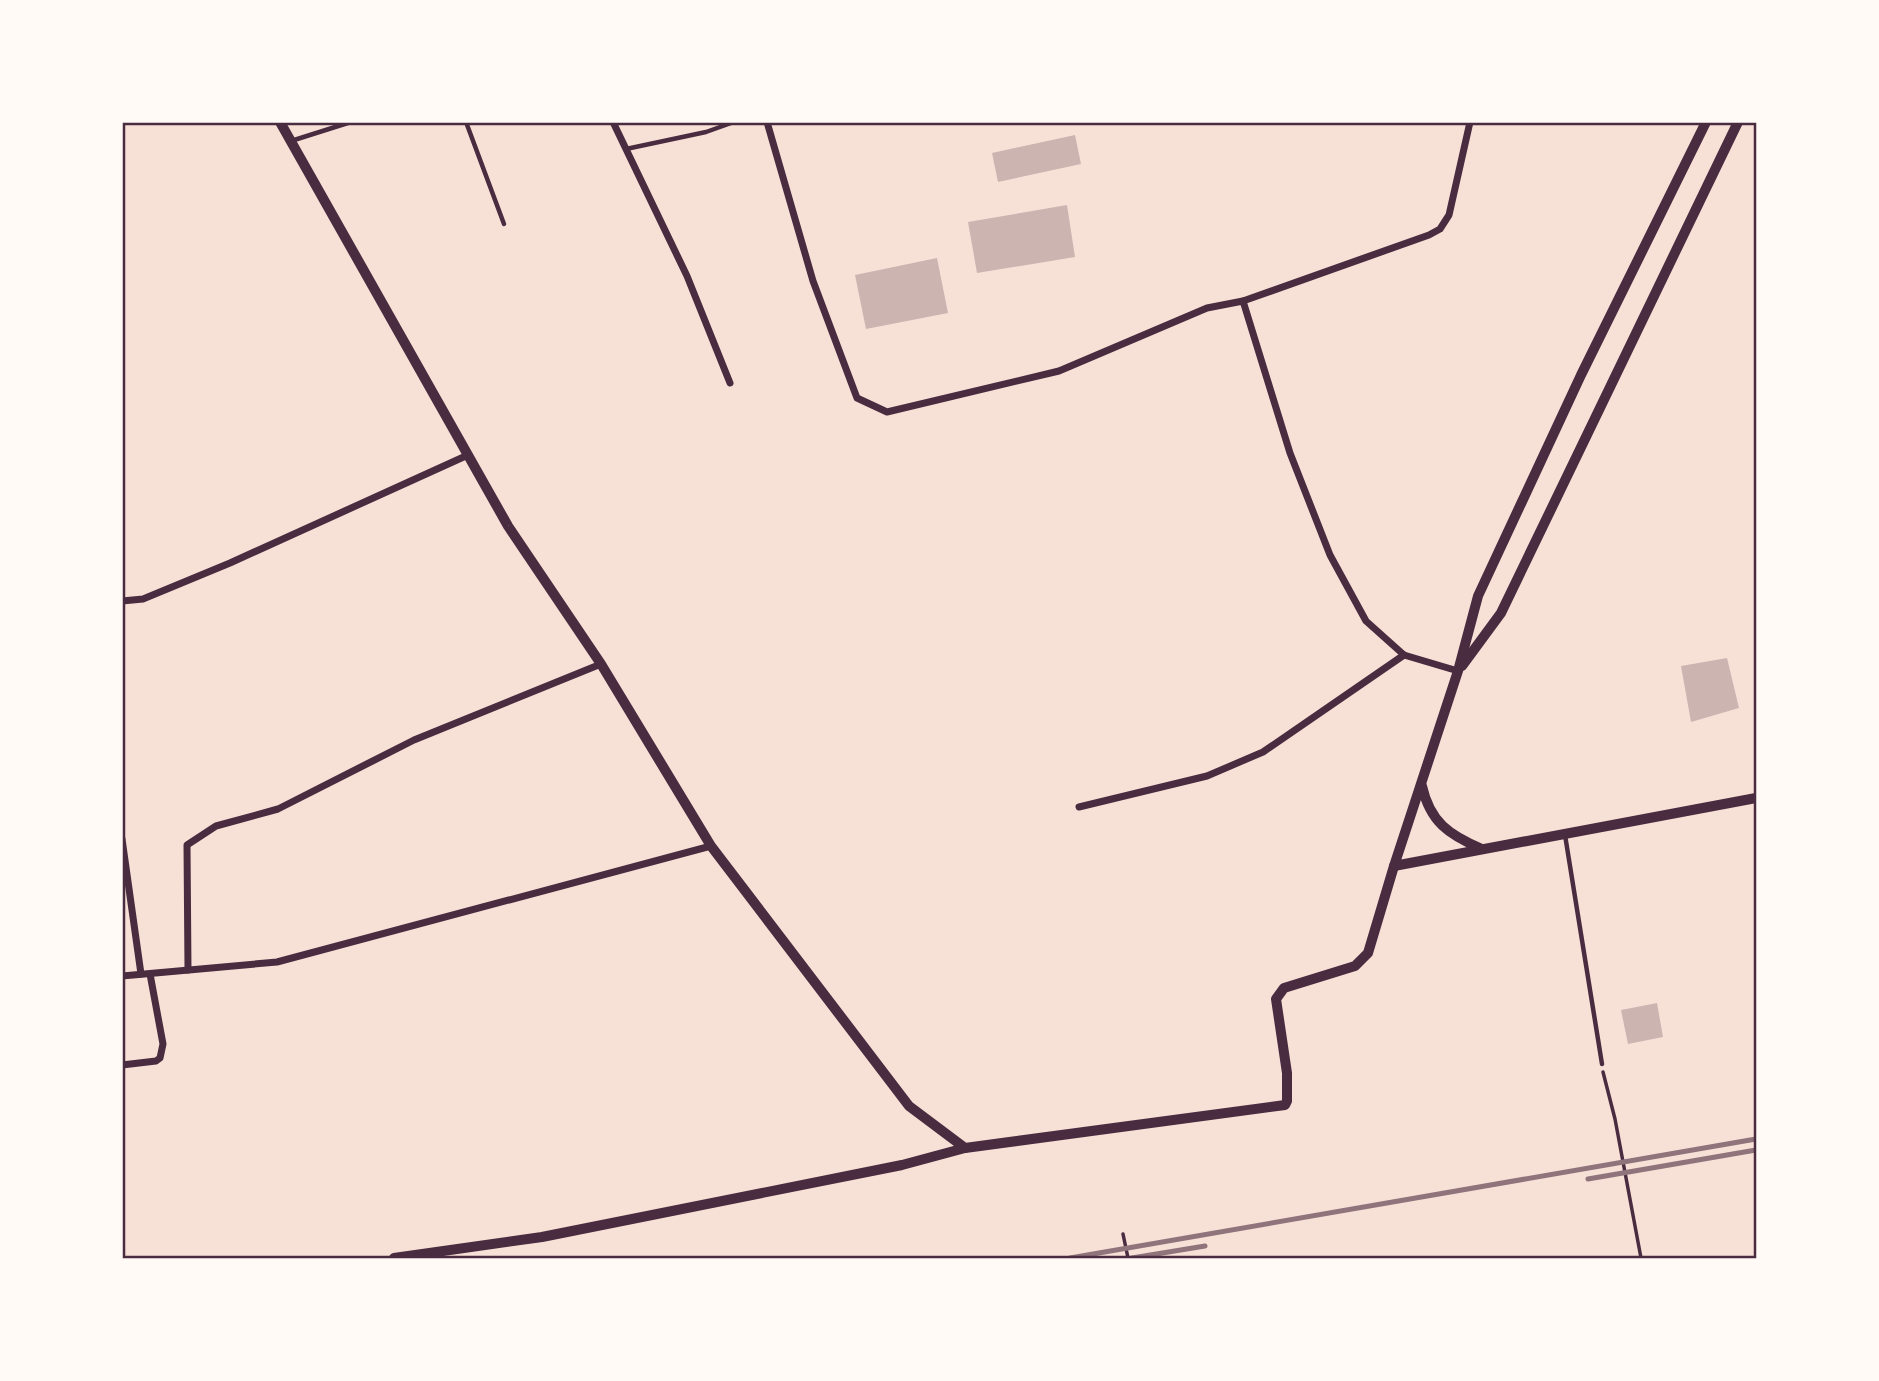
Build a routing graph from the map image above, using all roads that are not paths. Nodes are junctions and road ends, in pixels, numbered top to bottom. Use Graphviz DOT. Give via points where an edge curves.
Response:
graph roads {
  1 [pos="280,122"];
  2 [pos="351,122"];
  3 [pos="466,122"];
  4 [pos="613,122"];
  5 [pos="734,122"];
  6 [pos="766,122"];
  7 [pos="1470,122"];
  8 [pos="1706,122"];
  9 [pos="1738,122"];
  10 [pos="291,141"];
  11 [pos="626,149"];
  12 [pos="504,224"];
  13 [pos="1243,301"];
  14 [pos="730,383"];
  15 [pos="468,455"];
  16 [pos="122,601"];
  17 [pos="1404,655"];
  18 [pos="601,664"];
  19 [pos="1458,671"];
  20 [pos="1422,783"];
  21 [pos="1756,798"];
  22 [pos="1079,807"];
  23 [pos="1565,834"];
  24 [pos="122,839"];
  25 [pos="711,846"];
  26 [pos="1482,849"];
  27 [pos="1395,866"];
  28 [pos="188,970"];
  29 [pos="150,974"];
  30 [pos="141,975"];
  31 [pos="122,976"];
  32 [pos="1601,1064"];
  33 [pos="122,1065"];
  34 [pos="965,1148"];
  35 [pos="394,1258"];
  1 -- 10 [label="street"];
  2 -- 10 [label="lane"];
  3 -- 12 [label="lane"];
  4 -- 11 [label="street"];
  5 -- 11 [label="lane"];
  6 -- 13 [label="street" via="813,281 857,398 887,412 1059,371 1207,309"];
  7 -- 13 [label="street" via="1450,215 1440,229"];
  8 -- 19 [label="street" via="1478,596"];
  9 -- 19 [label="street" via="1501,613"];
  10 -- 15 [label="street"];
  11 -- 14 [label="street" via="687,276"];
  13 -- 17 [label="street" via="1290,453 1330,555 1366,621"];
  15 -- 16 [label="street" via="230,563 143,598"];
  15 -- 18 [label="street" via="508,526"];
  17 -- 19 [label="street"];
  17 -- 22 [label="street" via="1263,752 1207,776"];
  18 -- 25 [label="street"];
  18 -- 28 [label="street" via="414,740 278,809 216,826 187,845"];
  19 -- 20 [label="street"];
  20 -- 26 [label="street" via="1426,805 1441,825"];
  20 -- 27 [label="street"];
  21 -- 23 [label="street"];
  23 -- 26 [label="street"];
  23 -- 32 [label="lane"];
  24 -- 30 [label="street"];
  25 -- 28 [label="street" via="277,962"];
  25 -- 34 [label="street" via="909,1105"];
  26 -- 27 [label="street"];
  27 -- 34 [label="street" via="1363,959 1355,966 1278,993 1287,1073 1285,1105"];
  28 -- 29 [label="street"];
  29 -- 30 [label="street"];
  29 -- 33 [label="street" via="162,1053 156,1061"];
  30 -- 31 [label="street"];
  34 -- 35 [label="street" via="902,1165 542,1237"];
}
